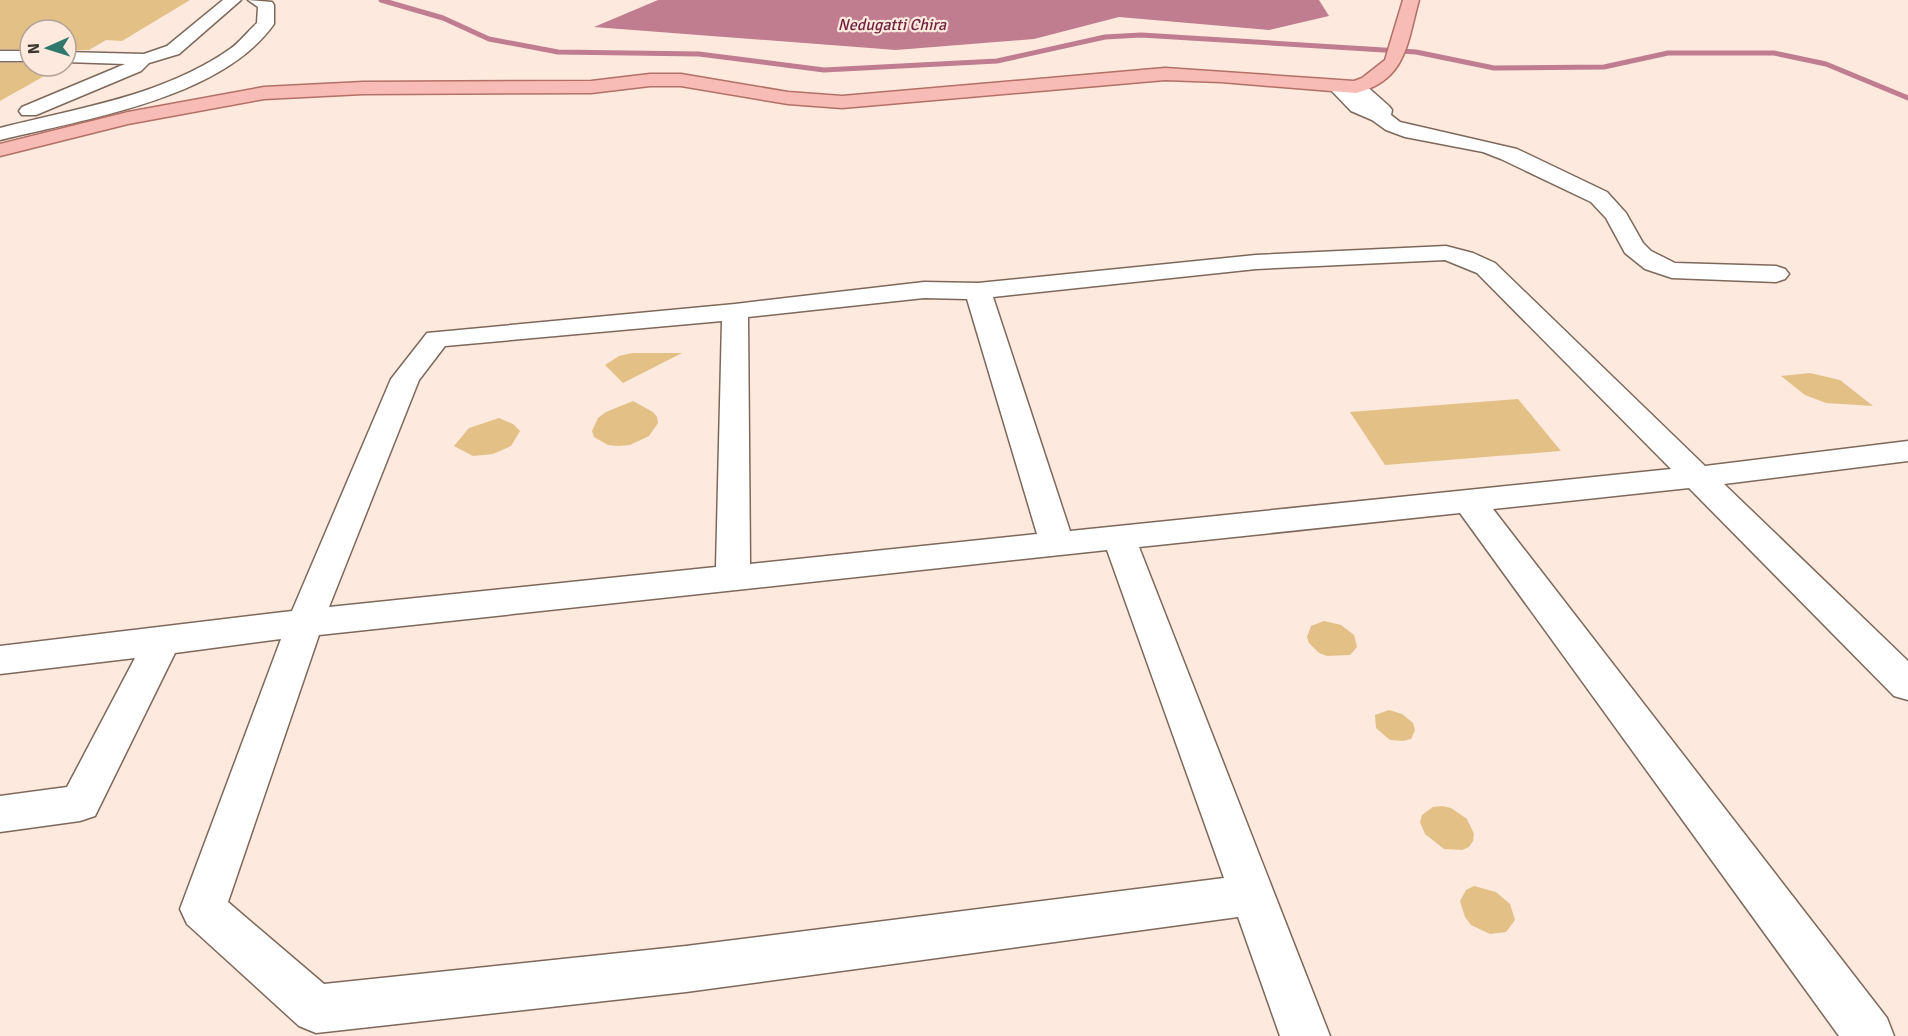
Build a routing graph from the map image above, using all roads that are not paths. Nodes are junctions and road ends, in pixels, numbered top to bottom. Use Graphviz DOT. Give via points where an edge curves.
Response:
graph roads {
  1 [pos="233,0"];
  2 [pos="256,0"];
  3 [pos="1411,0"];
  4 [pos="0,56"];
  5 [pos="18,56"];
  6 [pos="78,57"];
  7 [pos="145,59"];
  8 [pos="1347,87"];
  9 [pos="25,112"];
  10 [pos="0,134"];
  11 [pos="0,150"];
  12 [pos="1776,274"];
  13 [pos="978,291"];
  14 [pos="735,312"];
  15 [pos="1908,451"];
  16 [pos="1697,477"];
  17 [pos="1469,501"];
  18 [pos="1119,538"];
  19 [pos="1057,544"];
  20 [pos="733,578"];
  21 [pos="305,623"];
  22 [pos="163,640"];
  23 [pos="0,660"];
  24 [pos="1908,685"];
  25 [pos="0,814"];
  26 [pos="1251,895"];
  27 [pos="1305,1036"];
  28 [pos="1869,1036"];
  1 -- 7 [label="lane" via="173,50"];
  2 -- 10 [label="lane" via="266,5 264,24 238,52 206,71 156,95"];
  3 -- 8 [label="main road" via="1393,62 1369,82"];
  4 -- 5 [label="lane"];
  6 -- 7 [label="lane"];
  7 -- 9 [label="lane"];
  8 -- 11 [label="main road" via="1165,74 842,102 788,98 681,80 591,87 363,88 264,93 128,118"];
  8 -- 12 [label="lane" via="1365,113 1377,114 1393,126 1509,154 1599,197 1611,206 1631,246 1656,265 1672,270"];
  13 -- 14 [label="lane" via="924,291"];
  13 -- 16 [label="lane" via="1256,262 1446,254 1464,258 1486,268"];
  13 -- 19 [label="lane"];
  14 -- 20 [label="lane"];
  14 -- 21 [label="lane" via="437,339 405,379"];
  15 -- 16 [label="lane"];
  16 -- 17 [label="lane"];
  16 -- 24 [label="lane"];
  17 -- 18 [label="lane"];
  17 -- 28 [label="lane"];
  18 -- 19 [label="lane"];
  18 -- 26 [label="lane"];
  19 -- 20 [label="lane"];
  20 -- 21 [label="lane"];
  21 -- 22 [label="lane"];
  21 -- 26 [label="lane" via="202,909 316,1009 686,969"];
  22 -- 23 [label="lane"];
  22 -- 25 [label="lane" via="80,803"];
  26 -- 27 [label="lane"];
}
